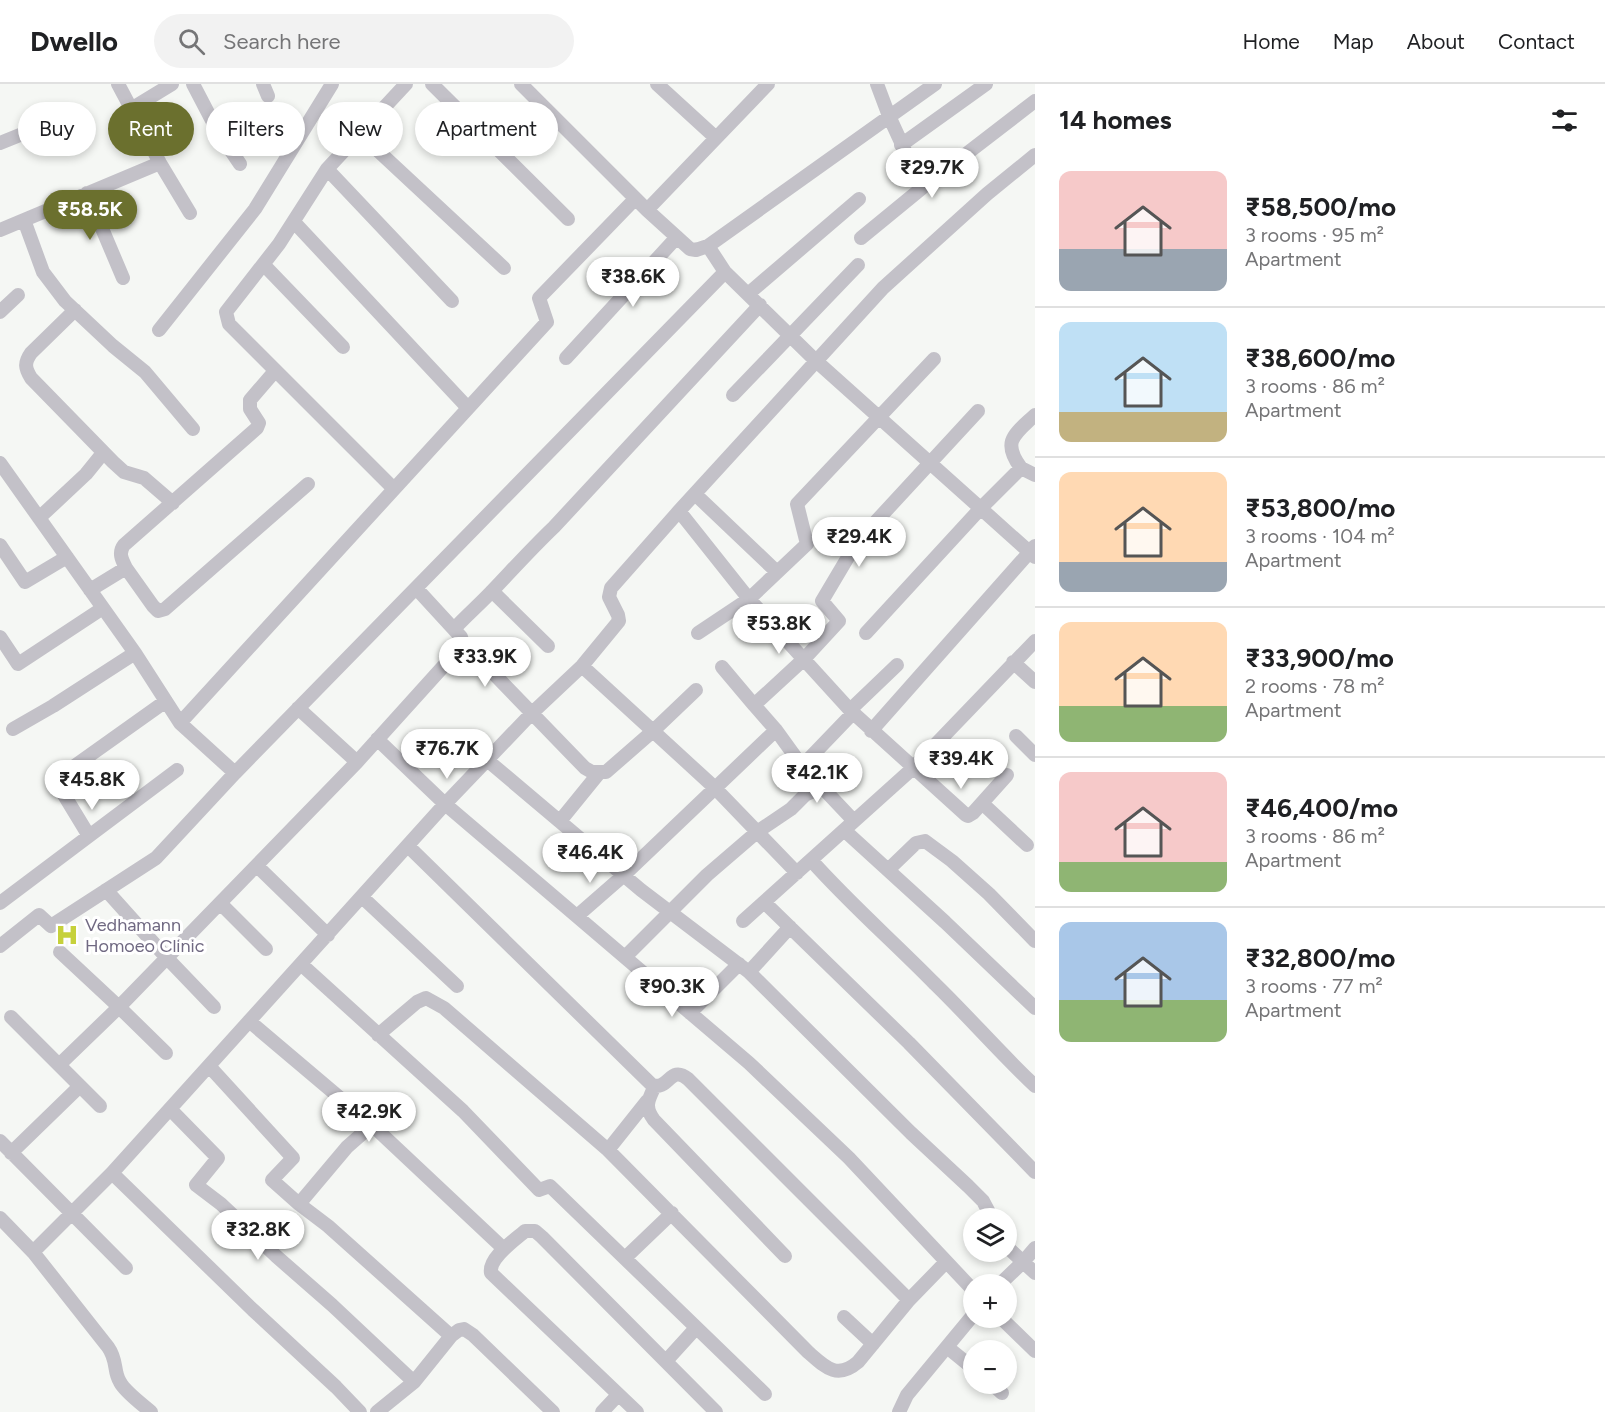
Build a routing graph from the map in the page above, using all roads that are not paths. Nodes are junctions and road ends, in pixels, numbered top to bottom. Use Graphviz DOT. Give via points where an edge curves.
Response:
graph roads {
  1 [pos="118,84"];
  2 [pos="172,84"];
  3 [pos="193,84"];
  4 [pos="332,84"];
  5 [pos="406,84"];
  6 [pos="432,84"];
  7 [pos="521,84"];
  8 [pos="657,84"];
  9 [pos="768,84"];
  10 [pos="935,84"];
  11 [pos="986,84"];
  12 [pos="882,86"];
  13 [pos="1035,101"];
  14 [pos="127,102"];
  15 [pos="142,102"];
  16 [pos="389,102"];
  17 [pos="889,116"];
  18 [pos="18,136"];
  19 [pos="716,138"];
  20 [pos="0,143"];
  21 [pos="901,145"];
  22 [pos="1035,155"];
  23 [pos="156,156"];
  24 [pos="339,156"];
  25 [pos="384,156"];
  26 [pos="160,163"];
  27 [pos="240,164"];
  28 [pos="327,169"];
  29 [pos="921,188"];
  30 [pos="87,194"];
  31 [pos="859,199"];
  32 [pos="636,200"];
  33 [pos="646,210"];
  34 [pos="190,213"];
  35 [pos="568,219"];
  36 [pos="24,220"];
  37 [pos="294,222"];
  38 [pos="0,230"];
  39 [pos="677,237"];
  40 [pos="861,238"];
  41 [pos="708,246"];
  42 [pos="264,265"];
  43 [pos="858,265"];
  44 [pos="504,268"];
  45 [pos="725,272"];
  46 [pos="123,278"];
  47 [pos="748,294"];
  48 [pos="18,295"];
  49 [pos="452,301"];
  50 [pos="760,305"];
  51 [pos="75,310"];
  52 [pos="0,312"];
  53 [pos="159,330"];
  54 [pos="790,336"];
  55 [pos="344,347"];
  56 [pos="566,358"];
  57 [pos="934,359"];
  58 [pos="815,360"];
  59 [pos="275,371"];
  60 [pos="733,395"];
  61 [pos="468,408"];
  62 [pos="978,411"];
  63 [pos="1035,415"];
  64 [pos="879,417"];
  65 [pos="193,429"];
  66 [pos="104,453"];
  67 [pos="0,463"];
  68 [pos="930,463"];
  69 [pos="1021,468"];
  70 [pos="1035,475"];
  71 [pos="308,484"];
  72 [pos="394,489"];
  73 [pos="695,494"];
  74 [pos="172,503"];
  75 [pos="981,508"];
  76 [pos="679,511"];
  77 [pos="39,518"];
  78 [pos="0,545"];
  79 [pos="1033,551"];
  80 [pos="67,557"];
  81 [pos="126,568"];
  82 [pos="777,572"];
  83 [pos="416,588"];
  84 [pos="90,590"];
  85 [pos="492,591"];
  86 [pos="750,599"];
  87 [pos="103,608"];
  88 [pos="698,633"];
  89 [pos="866,633"];
  90 [pos="458,635"];
  91 [pos="0,637"];
  92 [pos="1035,640"];
  93 [pos="548,646"];
  94 [pos="135,653"];
  95 [pos="804,659"];
  96 [pos="1013,662"];
  97 [pos="897,665"];
  98 [pos="582,666"];
  99 [pos="722,667"];
  100 [pos="1035,682"];
  101 [pos="696,690"];
  102 [pos="166,701"];
  103 [pos="754,705"];
  104 [pos="298,708"];
  105 [pos="851,712"];
  106 [pos="531,714"];
  107 [pos="180,723"];
  108 [pos="13,729"];
  109 [pos="776,730"];
  110 [pos="653,731"];
  111 [pos="871,731"];
  112 [pos="1016,736"];
  113 [pos="377,740"];
  114 [pos="1035,755"];
  115 [pos="487,760"];
  116 [pos="357,762"];
  117 [pos="802,766"];
  118 [pos="912,769"];
  119 [pos="177,770"];
  120 [pos="235,773"];
  121 [pos="599,773"];
  122 [pos="1007,775"];
  123 [pos="822,787"];
  124 [pos="714,788"];
  125 [pos="982,803"];
  126 [pos="445,804"];
  127 [pos="560,821"];
  128 [pos="849,825"];
  129 [pos="757,832"];
  130 [pos="89,836"];
  131 [pos="1027,845"];
  132 [pos="409,847"];
  133 [pos="811,860"];
  134 [pos="256,866"];
  135 [pos="889,869"];
  136 [pos="797,873"];
  137 [pos="624,875"];
  138 [pos="106,890"];
  139 [pos="362,897"];
  140 [pos="764,902"];
  141 [pos="0,903"];
  142 [pos="220,903"];
  143 [pos="671,912"];
  144 [pos="577,916"];
  145 [pos="743,921"];
  146 [pos="790,927"];
  147 [pos="328,935"];
  148 [pos="1035,941"];
  149 [pos="0,946"];
  150 [pos="266,949"];
  151 [pos="60,952"];
  152 [pos="625,957"];
  153 [pos="167,958"];
  154 [pos="302,965"];
  155 [pos="744,968"];
  156 [pos="457,987"];
  157 [pos="214,1006"];
  158 [pos="119,1007"];
  159 [pos="1035,1008"];
  160 [pos="690,1013"];
  161 [pos="11,1017"];
  162 [pos="249,1021"];
  163 [pos="378,1035"];
  164 [pos="166,1053"];
  165 [pos="59,1065"];
  166 [pos="209,1066"];
  167 [pos="80,1086"];
  168 [pos="655,1086"];
  169 [pos="1035,1086"];
  170 [pos="647,1101"];
  171 [pos="100,1106"];
  172 [pos="170,1109"];
  173 [pos="372,1125"];
  174 [pos="0,1141"];
  175 [pos="608,1150"];
  176 [pos="11,1153"];
  177 [pos="1035,1172"];
  178 [pos="112,1173"];
  179 [pos="299,1204"];
  180 [pos="987,1208"];
  181 [pos="672,1213"];
  182 [pos="71,1214"];
  183 [pos="0,1218"];
  184 [pos="1035,1248"];
  185 [pos="504,1249"];
  186 [pos="33,1252"];
  187 [pos="785,1256"];
  188 [pos="1017,1256"];
  189 [pos="625,1258"];
  190 [pos="1023,1262"];
  191 [pos="945,1263"];
  192 [pos="126,1268"];
  193 [pos="1010,1274"];
  194 [pos="1035,1274"];
  195 [pos="963,1280"];
  196 [pos="909,1300"];
  197 [pos="844,1317"];
  198 [pos="963,1327"];
  199 [pos="696,1328"];
  200 [pos="1011,1328"];
  201 [pos="451,1336"];
  202 [pos="873,1344"];
  203 [pos="947,1347"];
  204 [pos="1035,1351"];
  205 [pos="963,1360"];
  206 [pos="666,1361"];
  207 [pos="414,1382"];
  208 [pos="765,1394"];
  209 [pos="618,1395"];
  210 [pos="151,1412"];
  211 [pos="360,1412"];
  212 [pos="377,1412"];
  213 [pos="554,1412"];
  214 [pos="602,1412"];
  215 [pos="637,1412"];
  216 [pos="716,1412"];
  217 [pos="899,1412"];
  1 -- 14 [label="street"];
  2 -- 15 [label="street"];
  3 -- 27 [label="street"];
  4 -- 53 [label="street" via="255,209"];
  5 -- 16 [label="street"];
  6 -- 35 [label="street"];
  7 -- 32 [label="street"];
  8 -- 19 [label="street"];
  9 -- 19 [label="street"];
  10 -- 17 [label="street"];
  11 -- 21 [label="street"];
  12 -- 17 [label="street"];
  13 -- 29 [label="street"];
  17 -- 21 [label="street"];
  17 -- 41 [label="street"];
  18 -- 20 [label="street"];
  19 -- 33 [label="street"];
  21 -- 29 [label="street"];
  22 -- 58 [label="street" via="883,288"];
  23 -- 26 [label="street"];
  24 -- 28 [label="street"];
  25 -- 44 [label="street"];
  26 -- 30 [label="street"];
  26 -- 34 [label="street"];
  28 -- 37 [label="street"];
  28 -- 49 [label="street"];
  29 -- 40 [label="street"];
  30 -- 36 [label="street"];
  30 -- 46 [label="street"];
  31 -- 47 [label="street"];
  32 -- 33 [label="street"];
  32 -- 61 [label="street" via="539,298 547,322"];
  33 -- 39 [label="street"];
  36 -- 38 [label="street"];
  36 -- 51 [label="street" via="43,272"];
  37 -- 42 [label="street"];
  37 -- 61 [label="street"];
  39 -- 41 [label="street" via="690,249"];
  39 -- 56 [label="street"];
  41 -- 45 [label="street"];
  42 -- 55 [label="street"];
  42 -- 59 [label="street" via="229,305 226,318"];
  43 -- 54 [label="street"];
  45 -- 47 [label="street"];
  45 -- 83 [label="street"];
  47 -- 50 [label="street"];
  48 -- 52 [label="street"];
  50 -- 54 [label="street"];
  50 -- 85 [label="street"];
  51 -- 65 [label="street" via="145,372"];
  51 -- 66 [label="street" via="31,352 25,365 31,378"];
  54 -- 58 [label="street"];
  54 -- 60 [label="street"];
  57 -- 64 [label="street"];
  58 -- 64 [label="street"];
  58 -- 73 [label="street"];
  59 -- 72 [label="street"];
  59 -- 74 [label="street" via="250,400 250,409 259,420 257,428"];
  61 -- 72 [label="street"];
  62 -- 68 [label="street"];
  63 -- 69 [label="street" via="1012,439 1010,448"];
  64 -- 68 [label="street"];
  64 -- 82 [label="street" via="797,504 807,544"];
  66 -- 74 [label="street" via="124,472 144,478"];
  66 -- 77 [label="street"];
  67 -- 77 [label="street"];
  68 -- 75 [label="street"];
  68 -- 95 [label="street" via="857,542 822,601 840,621"];
  69 -- 70 [label="street"];
  69 -- 75 [label="street"];
  71 -- 81 [label="street" via="161,611 153,606"];
  72 -- 107 [label="street"];
  73 -- 76 [label="street"];
  73 -- 82 [label="street"];
  74 -- 81 [label="street" via="121,549"];
  75 -- 79 [label="street"];
  75 -- 89 [label="street"];
  76 -- 86 [label="street"];
  76 -- 98 [label="street" via="611,588 609,597 619,621"];
  77 -- 80 [label="street"];
  78 -- 80 [label="street" via="25,582"];
  79 -- 111 [label="street"];
  80 -- 84 [label="street"];
  81 -- 84 [label="street"];
  82 -- 86 [label="street"];
  83 -- 90 [label="street"];
  83 -- 104 [label="street"];
  84 -- 87 [label="street"];
  85 -- 90 [label="street" via="474,607"];
  85 -- 93 [label="street"];
  86 -- 88 [label="street"];
  86 -- 95 [label="street"];
  87 -- 91 [label="street" via="18,664"];
  87 -- 94 [label="street"];
  90 -- 106 [label="street"];
  90 -- 113 [label="street" via="459,649"];
  92 -- 96 [label="street"];
  94 -- 102 [label="street"];
  94 -- 108 [label="street"];
  95 -- 103 [label="street"];
  95 -- 105 [label="street"];
  96 -- 100 [label="street"];
  96 -- 118 [label="street"];
  97 -- 105 [label="street"];
  98 -- 106 [label="street"];
  98 -- 110 [label="street"];
  99 -- 103 [label="street"];
  101 -- 110 [label="street"];
  102 -- 107 [label="street"];
  102 -- 130 [label="street" via="55,780"];
  103 -- 109 [label="street"];
  104 -- 116 [label="street"];
  104 -- 120 [label="street"];
  105 -- 111 [label="street"];
  105 -- 117 [label="street"];
  106 -- 115 [label="street"];
  106 -- 121 [label="street" via="585,768"];
  107 -- 120 [label="street"];
  109 -- 117 [label="street"];
  109 -- 124 [label="street"];
  110 -- 121 [label="street" via="606,772"];
  110 -- 124 [label="street"];
  111 -- 118 [label="street"];
  112 -- 114 [label="street"];
  113 -- 116 [label="street"];
  113 -- 126 [label="street"];
  115 -- 126 [label="street"];
  115 -- 127 [label="street"];
  116 -- 134 [label="street"];
  117 -- 123 [label="street"];
  118 -- 125 [label="street" via="966,814 971,815"];
  118 -- 128 [label="street"];
  119 -- 130 [label="street"];
  120 -- 138 [label="street" via="156,858"];
  121 -- 127 [label="street"];
  122 -- 125 [label="street"];
  123 -- 128 [label="street"];
  123 -- 129 [label="street" via="805,795"];
  124 -- 129 [label="street"];
  124 -- 137 [label="street"];
  125 -- 131 [label="street"];
  126 -- 132 [label="street"];
  126 -- 144 [label="street"];
  127 -- 137 [label="street"];
  128 -- 133 [label="street"];
  128 -- 135 [label="street"];
  129 -- 136 [label="street"];
  129 -- 143 [label="street"];
  130 -- 141 [label="street"];
  132 -- 139 [label="street"];
  132 -- 168 [label="street"];
  133 -- 136 [label="street"];
  133 -- 169 [label="street"];
  134 -- 142 [label="street"];
  134 -- 147 [label="street"];
  135 -- 148 [label="street" via="916,843 925,841 989,894"];
  135 -- 159 [label="street"];
  136 -- 140 [label="street"];
  137 -- 143 [label="street"];
  137 -- 144 [label="street"];
  138 -- 149 [label="street" via="51,926 39,915"];
  138 -- 153 [label="street"];
  139 -- 147 [label="street"];
  139 -- 156 [label="street"];
  140 -- 145 [label="street"];
  140 -- 146 [label="street"];
  142 -- 150 [label="street"];
  142 -- 153 [label="street"];
  143 -- 152 [label="street"];
  143 -- 155 [label="street"];
  144 -- 152 [label="street"];
  146 -- 155 [label="street"];
  146 -- 177 [label="street"];
  147 -- 154 [label="street"];
  151 -- 158 [label="street"];
  152 -- 160 [label="street"];
  153 -- 157 [label="street"];
  153 -- 158 [label="street"];
  154 -- 162 [label="street"];
  154 -- 163 [label="street"];
  155 -- 160 [label="street"];
  155 -- 180 [label="street"];
  158 -- 164 [label="street"];
  158 -- 165 [label="street"];
  160 -- 191 [label="street" via="849,1158"];
  161 -- 165 [label="street"];
  162 -- 166 [label="street"];
  162 -- 173 [label="street"];
  163 -- 175 [label="street" via="417,1002 426,998 434,1001"];
  163 -- 189 [label="street" via="463,1111 539,1190 550,1186"];
  165 -- 167 [label="street"];
  166 -- 172 [label="street"];
  166 -- 179 [label="street" via="293,1158 272,1180"];
  167 -- 171 [label="street"];
  167 -- 176 [label="street"];
  168 -- 170 [label="street"];
  168 -- 196 [label="street" via="680,1073 688,1079"];
  170 -- 175 [label="street"];
  170 -- 187 [label="street" via="654,1120"];
  172 -- 178 [label="street"];
  172 -- 207 [label="street" via="218,1158 195,1185 221,1204"];
  173 -- 179 [label="street" via="347,1147"];
  173 -- 185 [label="street"];
  174 -- 176 [label="street"];
  175 -- 181 [label="street"];
  176 -- 182 [label="street"];
  178 -- 182 [label="street"];
  178 -- 211 [label="street"];
  179 -- 201 [label="street"];
  181 -- 189 [label="street"];
  181 -- 202 [label="street" via="822,1365 832,1370 849,1370"];
  182 -- 186 [label="street"];
  182 -- 192 [label="street"];
  183 -- 186 [label="street"];
  184 -- 190 [label="street"];
  185 -- 206 [label="street" via="525,1231 535,1232"];
  185 -- 209 [label="street" via="491,1266 491,1273"];
  186 -- 210 [label="street" via="115,1357 120,1383"];
  188 -- 190 [label="street"];
  189 -- 199 [label="street"];
  190 -- 193 [label="street"];
  190 -- 194 [label="street"];
  191 -- 195 [label="street"];
  191 -- 196 [label="street"];
  196 -- 202 [label="street"];
  197 -- 202 [label="street"];
  198 -- 203 [label="street"];
  199 -- 206 [label="street"];
  199 -- 208 [label="street"];
  200 -- 204 [label="street"];
  201 -- 207 [label="street"];
  201 -- 213 [label="street" via="459,1330 468,1331"];
  203 -- 205 [label="street"];
  203 -- 217 [label="street" via="907,1395"];
  206 -- 216 [label="street"];
  207 -- 212 [label="street"];
  209 -- 214 [label="street"];
  209 -- 215 [label="street"];
}
